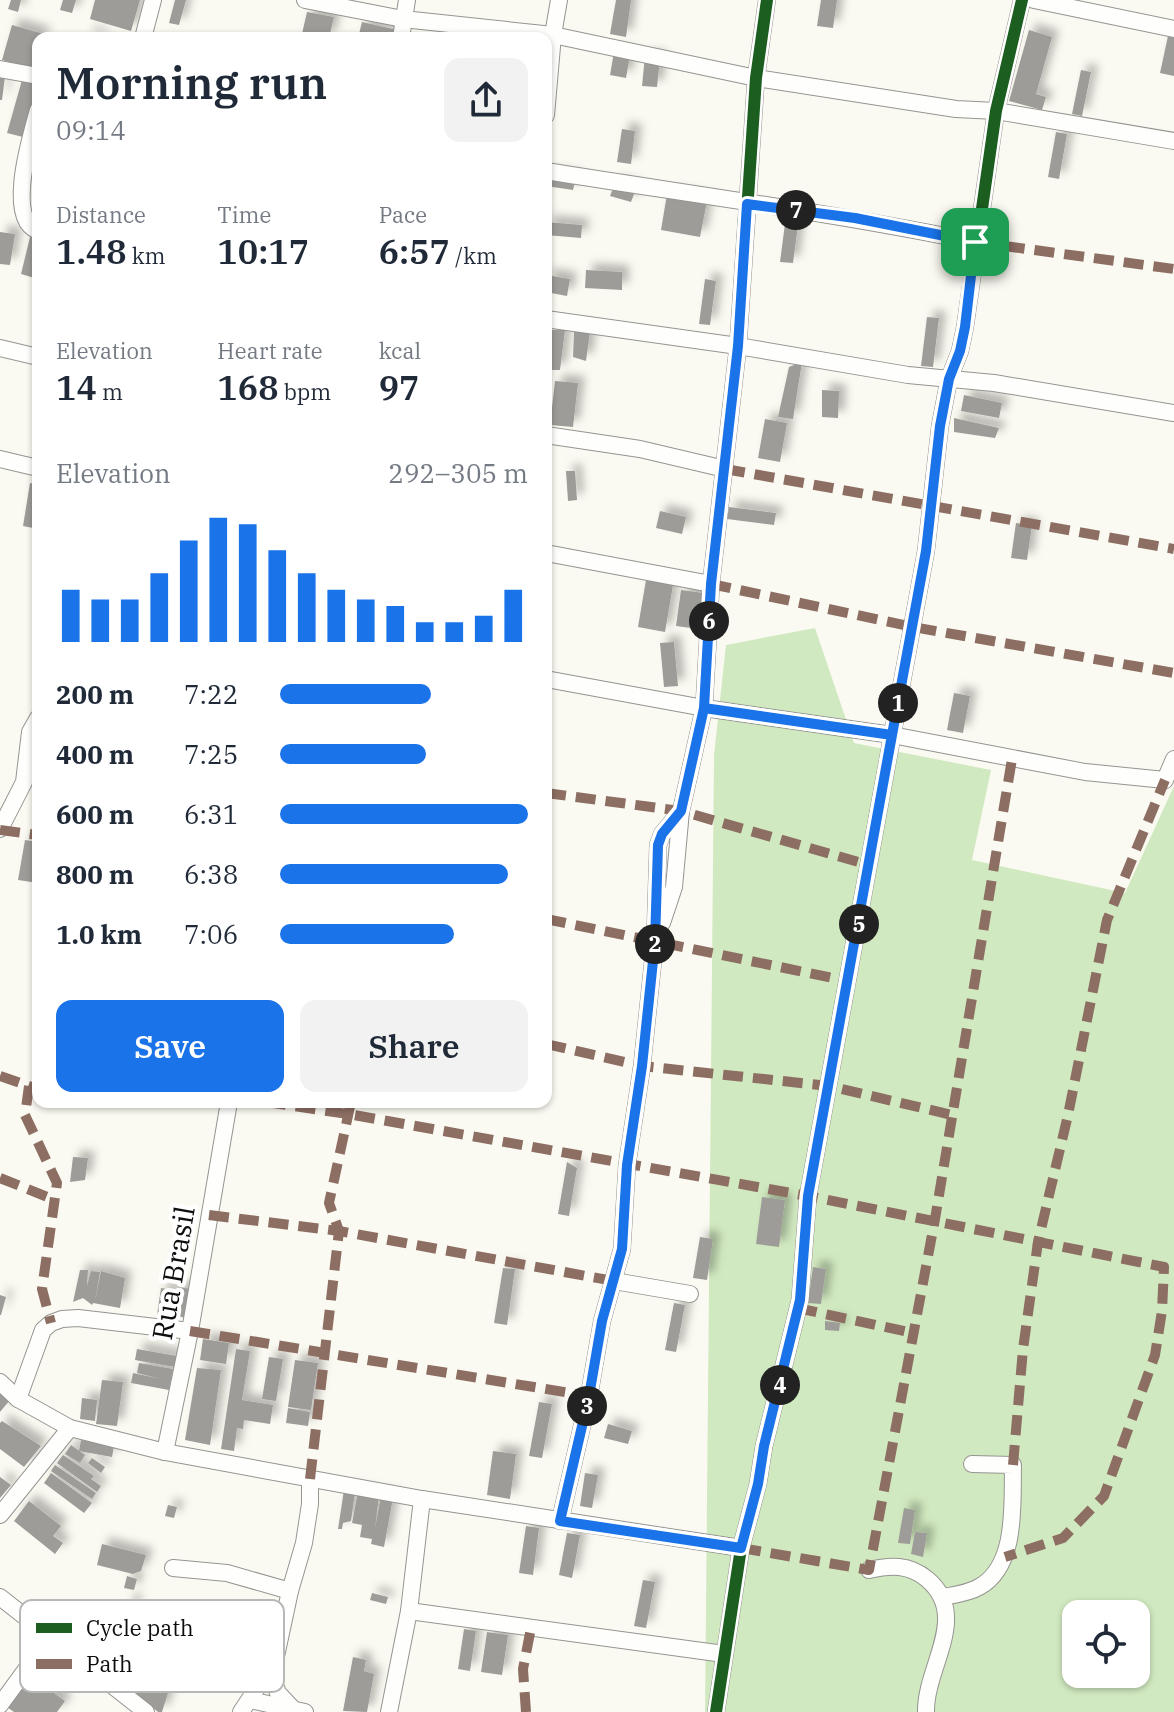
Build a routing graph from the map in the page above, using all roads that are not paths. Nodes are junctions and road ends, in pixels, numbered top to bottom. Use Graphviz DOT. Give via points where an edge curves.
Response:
graph roads {
  1 [pos="153,0"];
  2 [pos="305,0"];
  3 [pos="407,0"];
  4 [pos="559,0"];
  5 [pos="767,0"];
  6 [pos="1022,0"];
  7 [pos="1034,0"];
  8 [pos="403,19"];
  9 [pos="1174,29"];
  10 [pos="145,32"];
  11 [pos="402,32"];
  12 [pos="525,32"];
  13 [pos="553,35"];
  14 [pos="552,46"];
  15 [pos="0,69"];
  16 [pos="32,75"];
  17 [pos="756,78"];
  18 [pos="996,111"];
  19 [pos="32,134"];
  20 [pos="1174,141"];
  21 [pos="552,172"];
  22 [pos="747,204"];
  23 [pos="32,229"];
  24 [pos="975,242"];
  25 [pos="552,320"];
  26 [pos="738,346"];
  27 [pos="0,348"];
  28 [pos="32,356"];
  29 [pos="949,379"];
  30 [pos="1174,413"];
  31 [pos="552,436"];
  32 [pos="0,459"];
  33 [pos="32,467"];
  34 [pos="725,469"];
  35 [pos="552,554"];
  36 [pos="711,584"];
  37 [pos="552,680"];
  38 [pos="704,708"];
  39 [pos="32,728"];
  40 [pos="892,735"];
  41 [pos="1174,759"];
  42 [pos="0,829"];
  43 [pos="228,1108"];
  44 [pos="614,1281"];
  45 [pos="690,1294"];
  46 [pos="190,1331"];
  47 [pos="0,1382"];
  48 [pos="18,1399"];
  49 [pos="70,1428"];
  50 [pos="165,1452"];
  51 [pos="972,1464"];
  52 [pos="310,1479"];
  53 [pos="422,1499"];
  54 [pos="0,1515"];
  55 [pos="560,1521"];
  56 [pos="741,1548"];
  57 [pos="173,1568"];
  58 [pos="869,1570"];
  59 [pos="290,1591"];
  60 [pos="0,1597"];
  61 [pos="943,1597"];
  62 [pos="409,1611"];
  63 [pos="20,1614"];
  64 [pos="284,1619"];
  65 [pos="724,1654"];
  66 [pos="20,1678"];
  67 [pos="120,1692"];
  68 [pos="278,1692"];
  69 [pos="0,1705"];
  70 [pos="245,1706"];
  71 [pos="299,1710"];
  72 [pos="146,1712"];
  73 [pos="389,1712"];
  74 [pos="716,1712"];
  75 [pos="926,1712"];
  1 -- 10 [label="street"];
  2 -- 8 [label="street"];
  3 -- 8 [label="street"];
  4 -- 13 [label="street"];
  5 -- 17 [label="street"];
  6 -- 18 [label="street"];
  7 -- 9 [label="street"];
  8 -- 11 [label="street"];
  8 -- 12 [label="street"];
  13 -- 14 [label="street"];
  13 -- 17 [label="street"];
  15 -- 16 [label="street"];
  17 -- 18 [label="street"];
  17 -- 22 [label="street"];
  18 -- 20 [label="street"];
  18 -- 24 [label="street"];
  19 -- 23 [label="street" via="22,192 22,214"];
  21 -- 22 [label="street"];
  22 -- 24 [label="street"];
  22 -- 26 [label="street"];
  24 -- 29 [label="street" via="965,327"];
  25 -- 26 [label="street"];
  26 -- 29 [label="street"];
  26 -- 34 [label="street"];
  27 -- 28 [label="street"];
  29 -- 30 [label="street"];
  29 -- 40 [label="street" via="926,551"];
  31 -- 34 [label="street"];
  32 -- 33 [label="street"];
  34 -- 36 [label="street"];
  35 -- 36 [label="street"];
  36 -- 38 [label="street"];
  37 -- 38 [label="street"];
  38 -- 40 [label="street"];
  38 -- 44 [label="street" via="681,811 658,845 655,942 627,1165 622,1249"];
  39 -- 42 [label="street" via="24,782"];
  40 -- 41 [label="street" via="1116,776 1165,780"];
  40 -- 56 [label="street" via="808,1196 800,1300"];
  43 -- 46 [label="street, Rua Brasil"];
  44 -- 45 [label="street"];
  44 -- 55 [label="street"];
  46 -- 48 [label="street" via="78,1318 51,1323 43,1330"];
  46 -- 50 [label="street, Rua Brasil"];
  47 -- 48 [label="street"];
  48 -- 49 [label="street"];
  49 -- 50 [label="street"];
  49 -- 54 [label="street"];
  50 -- 52 [label="street"];
  51 -- 61 [label="street" via="1013,1465 1005,1557 978,1588"];
  52 -- 53 [label="street"];
  52 -- 59 [label="street" via="308,1523"];
  53 -- 55 [label="street"];
  53 -- 62 [label="street"];
  55 -- 56 [label="street"];
  56 -- 65 [label="street"];
  57 -- 59 [label="street" via="227,1573"];
  58 -- 61 [label="street" via="909,1567"];
  59 -- 64 [label="street"];
  60 -- 63 [label="street"];
  61 -- 75 [label="street" via="945,1634"];
  62 -- 65 [label="street"];
  62 -- 73 [label="street"];
  65 -- 74 [label="street"];
  66 -- 69 [label="street"];
  67 -- 72 [label="street"];
  68 -- 71 [label="street"];
  70 -- 71 [label="street"];
}
